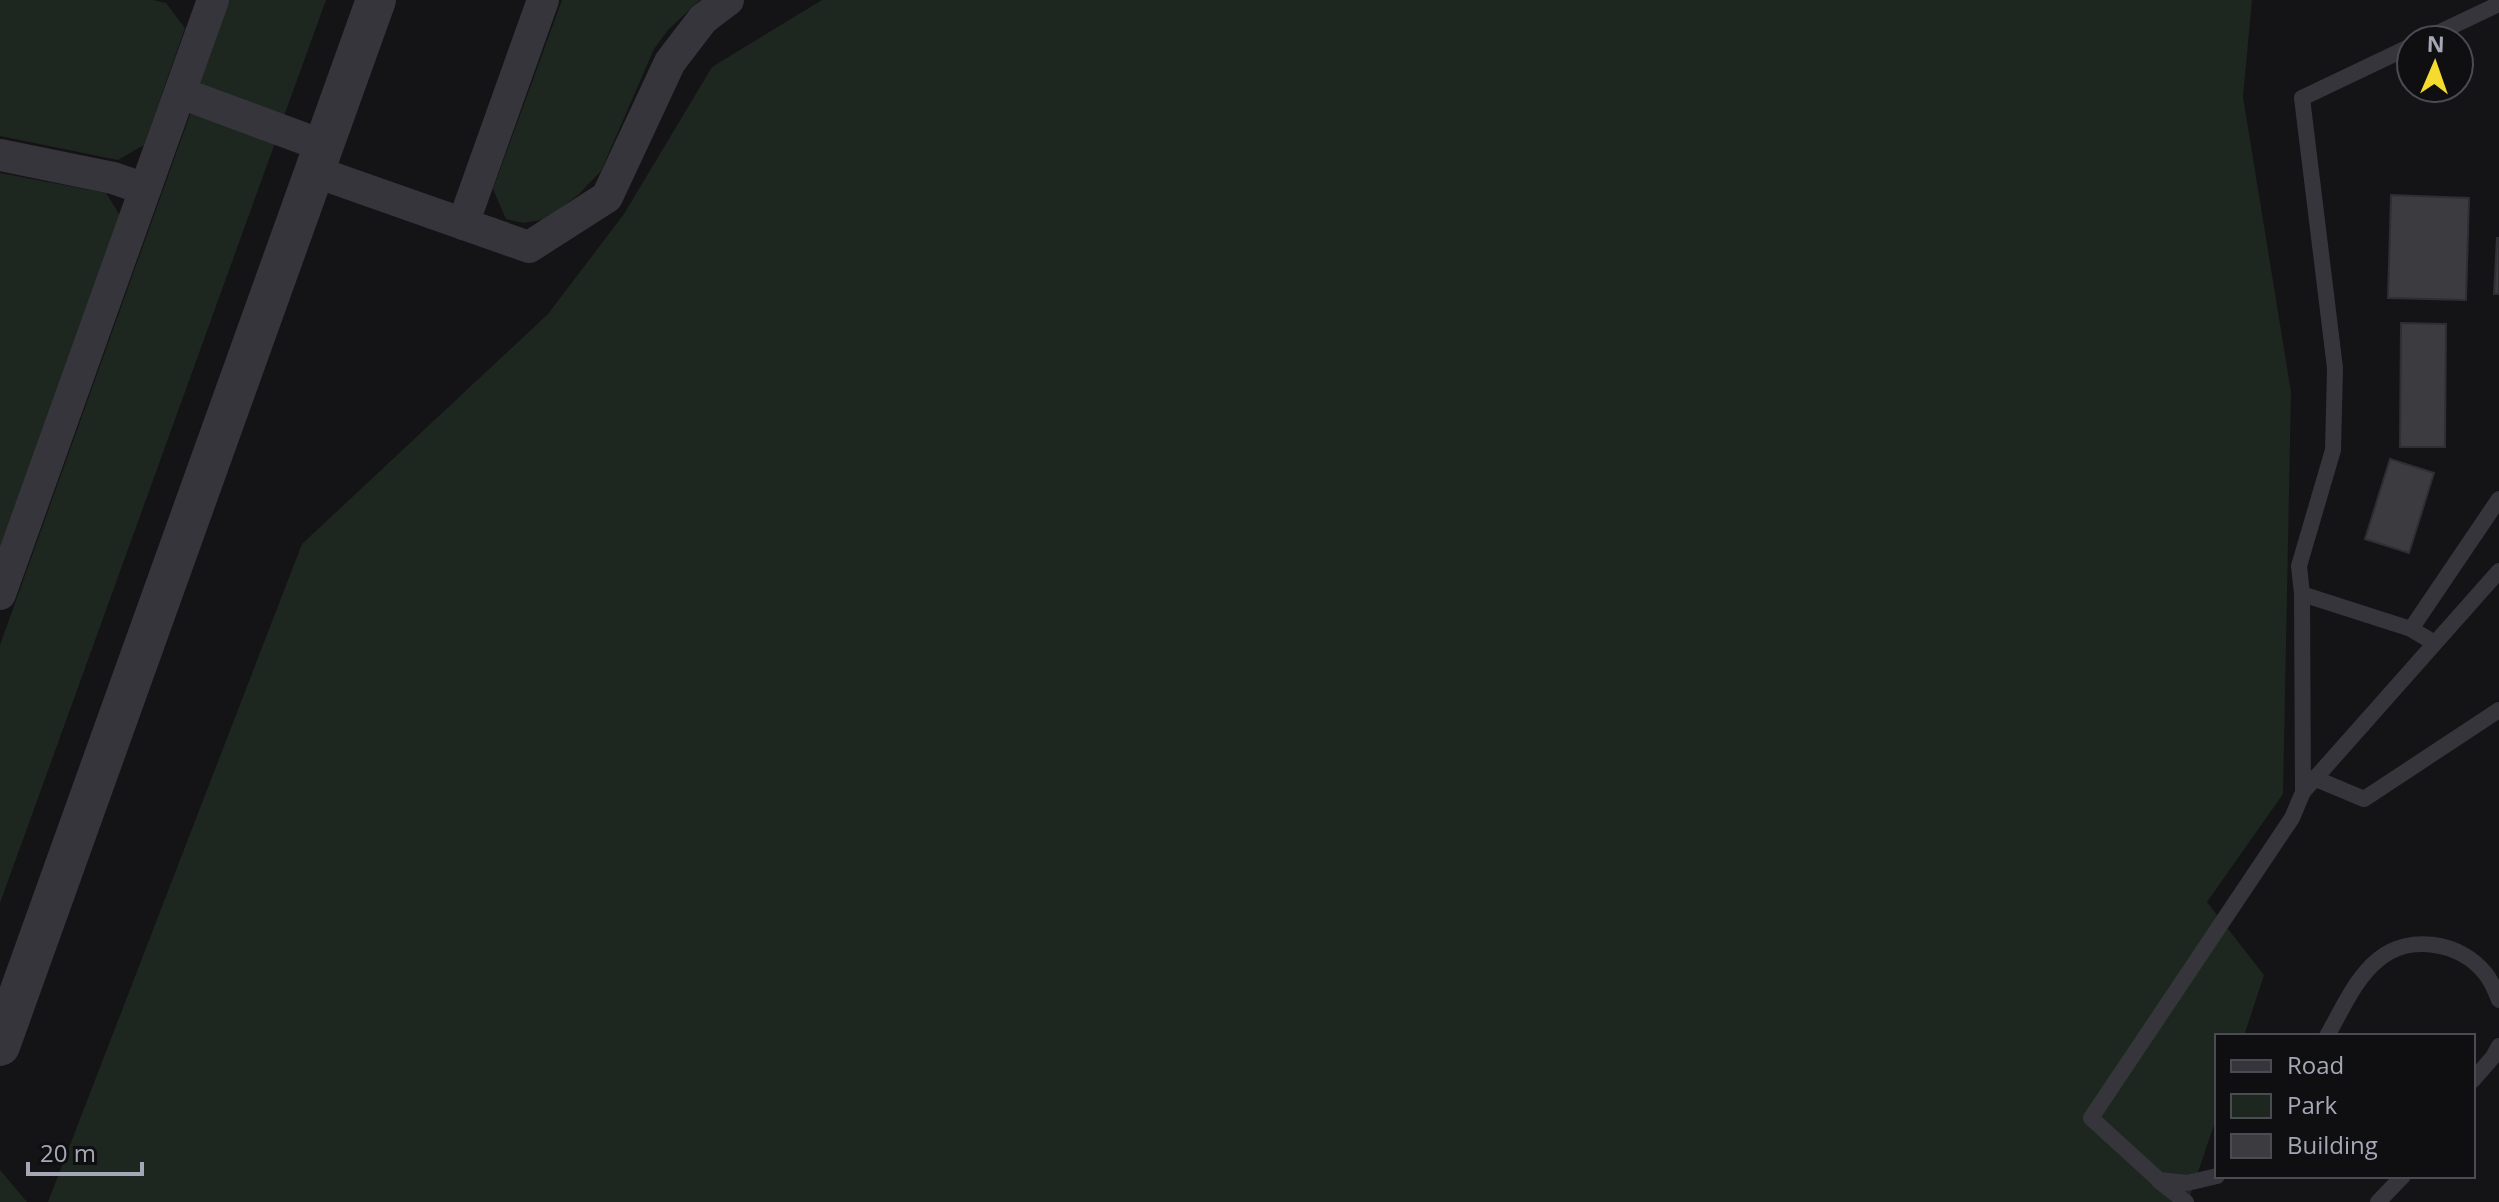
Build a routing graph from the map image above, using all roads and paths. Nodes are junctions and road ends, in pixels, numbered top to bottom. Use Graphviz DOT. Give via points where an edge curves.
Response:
graph roads {
  1 [pos="376,0"];
  2 [pos="543,0"];
  3 [pos="728,0"];
  4 [pos="211,1"];
  5 [pos="2499,4"];
  6 [pos="2457,24"];
  7 [pos="2395,54"];
  8 [pos="197,99"];
  9 [pos="0,155"];
  10 [pos="320,159"];
  11 [pos="145,189"];
  12 [pos="463,224"];
  13 [pos="2499,499"];
  14 [pos="2499,571"];
  15 [pos="0,594"];
  16 [pos="2302,594"];
  17 [pos="2411,629"];
  18 [pos="2433,642"];
  19 [pos="2499,710"];
  20 [pos="2314,778"];
  21 [pos="2303,792"];
  22 [pos="9,994"];
  23 [pos="2499,1000"];
  24 [pos="2328,1034"];
  25 [pos="0,1046"];
  26 [pos="2499,1046"];
  27 [pos="2475,1078"];
  28 [pos="2215,1176"];
  29 [pos="2401,1178"];
  30 [pos="2159,1180"];
  31 [pos="2186,1202"];
  32 [pos="2378,1202"];
  1 -- 10 [label="street"];
  2 -- 12 [label="street"];
  3 -- 12 [label="street" via="685,38 670,62 607,197 529,247"];
  4 -- 11 [label="street"];
  5 -- 6 [label="lane"];
  7 -- 16 [label="lane" via="2302,98 2335,368 2333,450 2299,566"];
  8 -- 10 [label="street"];
  9 -- 11 [label="street"];
  10 -- 12 [label="street"];
  10 -- 22 [label="street"];
  11 -- 15 [label="street"];
  13 -- 17 [label="lane"];
  14 -- 18 [label="lane"];
  16 -- 17 [label="lane"];
  16 -- 21 [label="lane"];
  17 -- 18 [label="lane"];
  18 -- 20 [label="lane"];
  19 -- 20 [label="lane" via="2364,799"];
  20 -- 21 [label="lane"];
  21 -- 30 [label="lane" via="2292,818 2091,1118"];
  22 -- 25 [label="street"];
  23 -- 24 [label="lane" via="2485,972 2458,952 2429,942 2405,946 2380,958 2361,978"];
  26 -- 27 [label="lane"];
  28 -- 30 [label="lane" via="2187,1183"];
  29 -- 32 [label="lane"];
  30 -- 31 [label="lane"];
}
